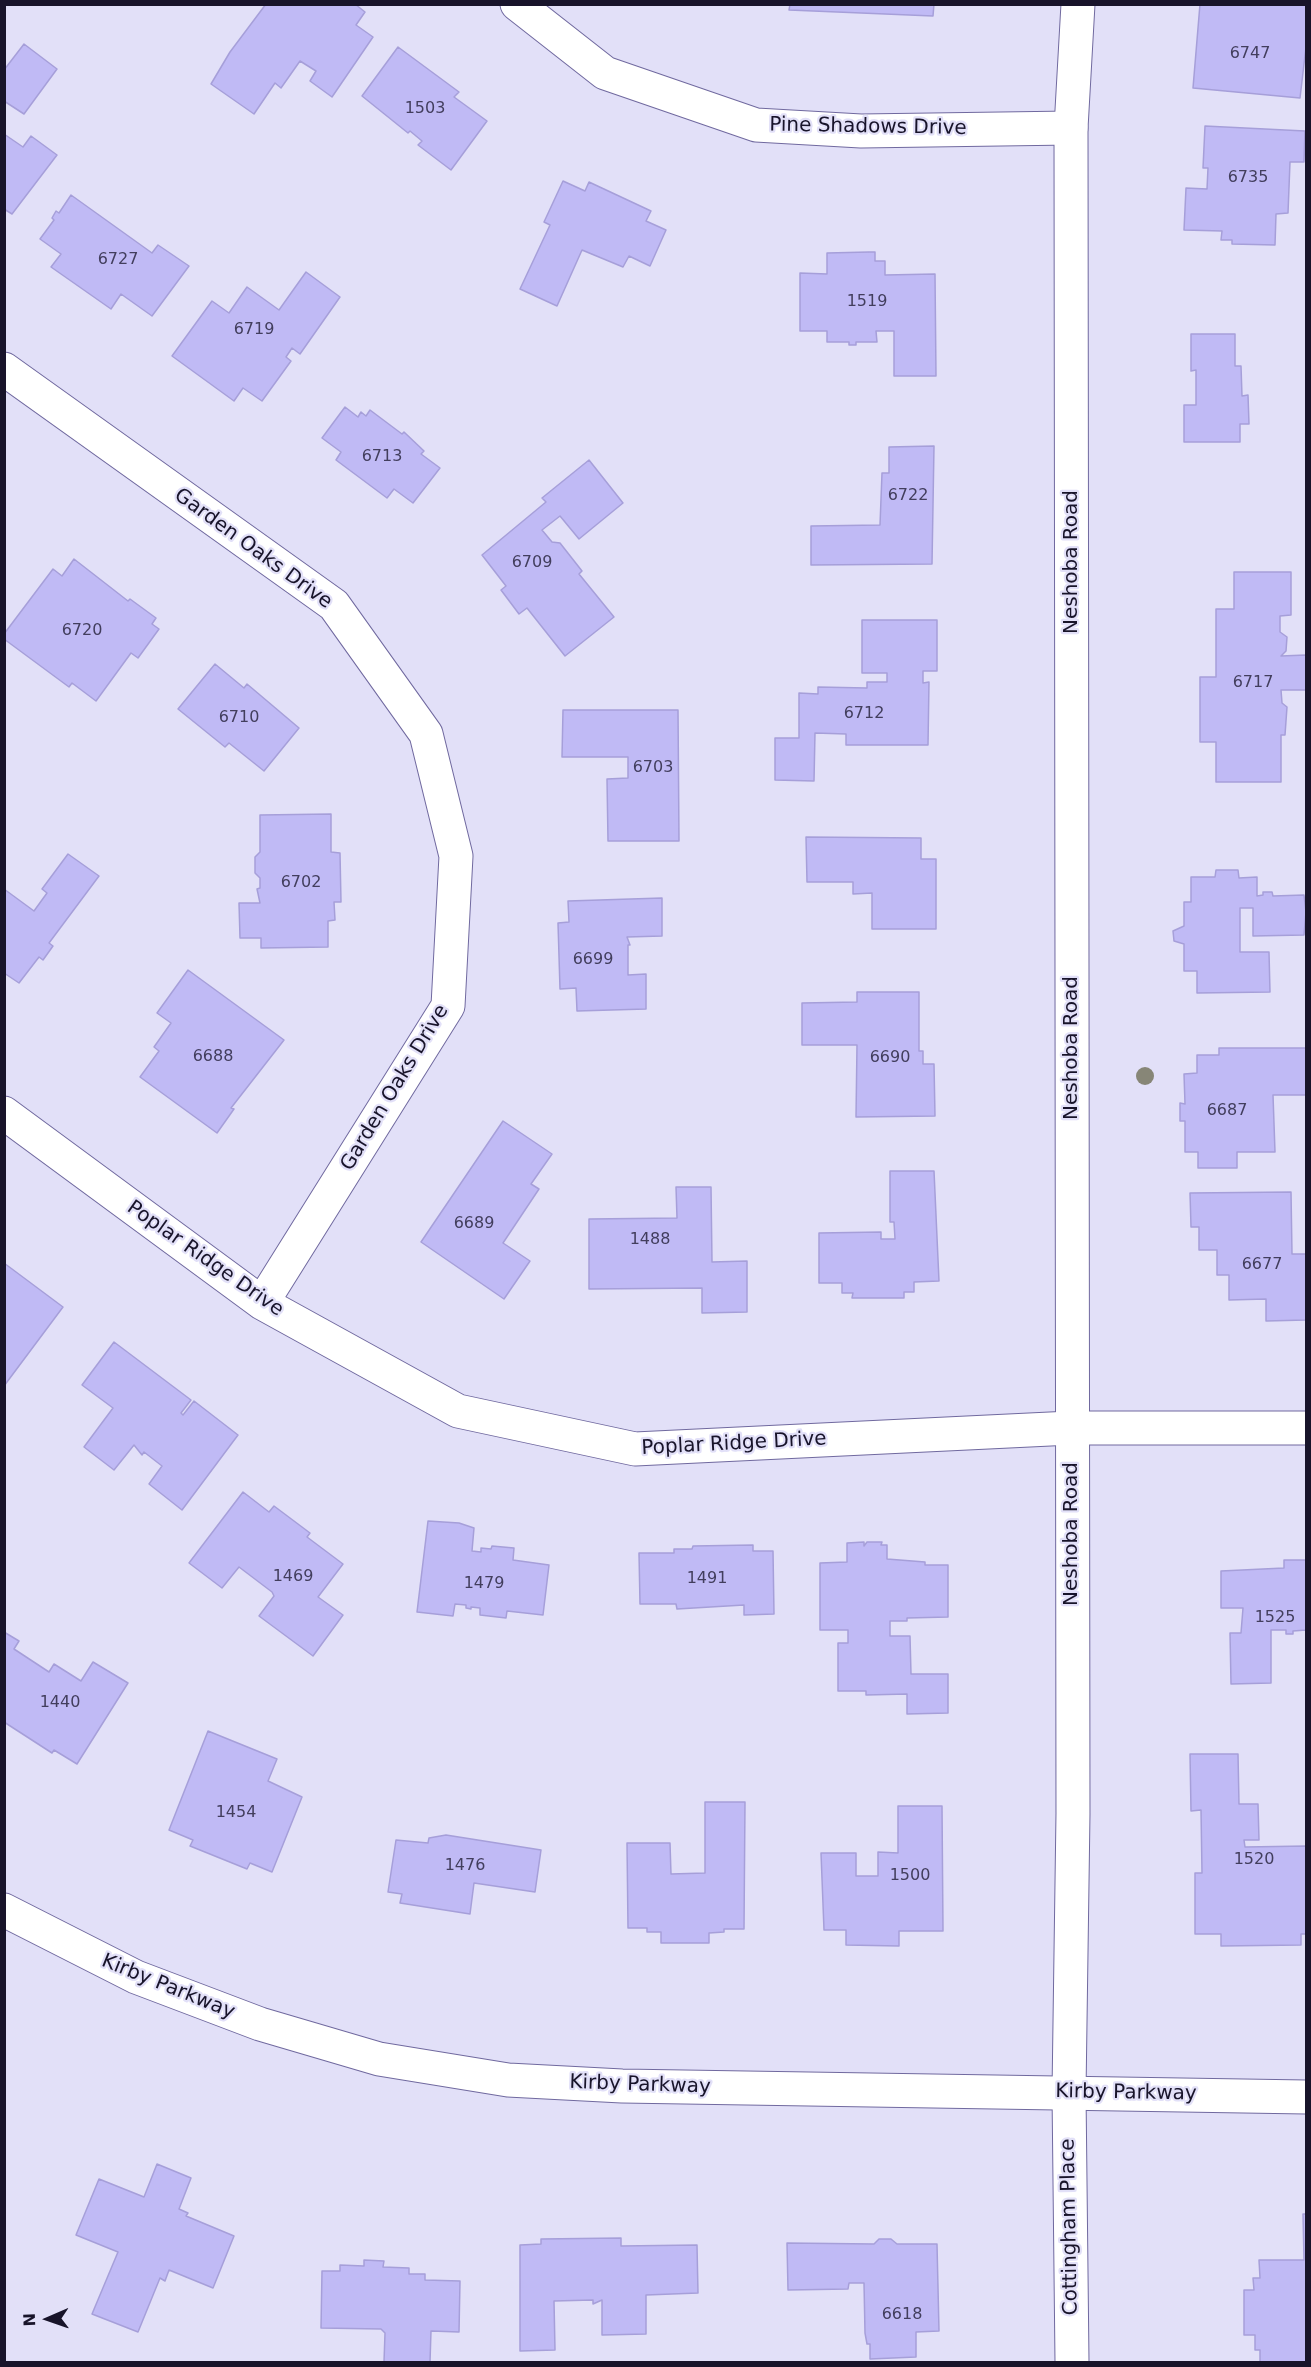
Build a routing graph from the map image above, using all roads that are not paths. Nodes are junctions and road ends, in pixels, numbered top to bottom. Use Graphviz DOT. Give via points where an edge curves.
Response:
graph roads {
  1 [pos="517,4"];
  2 [pos="1078,4"];
  3 [pos="1071,128"];
  4 [pos="4,369"];
  5 [pos="4,1113"];
  6 [pos="262,1304"];
  7 [pos="1071,1428"];
  8 [pos="1306,1428"];
  9 [pos="4,1910"];
  10 [pos="1069,2092"];
  11 [pos="1306,2097"];
  12 [pos="1072,2362"];
  1 -- 3 [label="street, Pine Shadows Drive" via="605,73 756,125 861,131"];
  2 -- 3 [label="street, Neshoba Road"];
  3 -- 7 [label="street, Neshoba Road"];
  4 -- 6 [label="street, Garden Oaks Drive" via="333,605 426,734 456,856 448,1006"];
  5 -- 6 [label="street, Poplar Ridge Drive"];
  6 -- 7 [label="street, Poplar Ridge Drive" via="458,1411 635,1449"];
  7 -- 8 [label="street, Poplar Ridge Drive"];
  7 -- 10 [label="street, Neshoba Road" via="1073,1813"];
  9 -- 10 [label="street, Kirby Parkway" via="136,1977 260,2024 390,2061 508,2080 599,2085"];
  10 -- 11 [label="street, Kirby Parkway"];
  10 -- 12 [label="street, Cottingham Place"];
}
